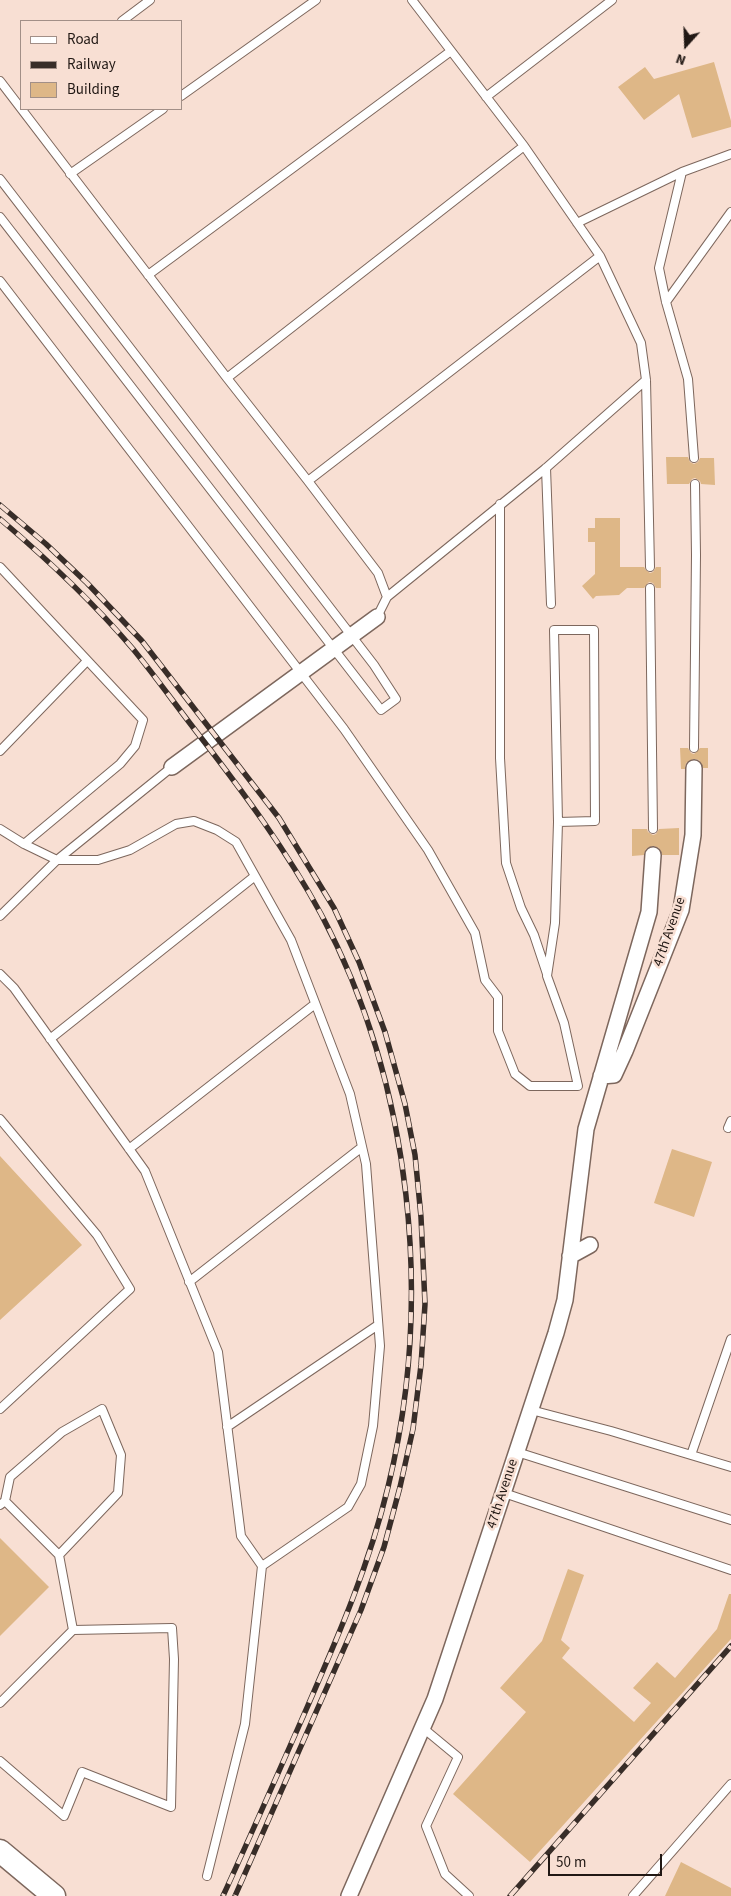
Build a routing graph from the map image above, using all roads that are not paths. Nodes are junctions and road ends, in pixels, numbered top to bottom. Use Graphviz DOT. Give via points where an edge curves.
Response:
graph roads {
  1 [pos="150,0"];
  2 [pos="316,0"];
  3 [pos="412,0"];
  4 [pos="612,0"];
  5 [pos="123,20"];
  6 [pos="451,51"];
  7 [pos="0,81"];
  8 [pos="182,95"];
  9 [pos="486,97"];
  10 [pos="19,100"];
  11 [pos="26,110"];
  12 [pos="162,110"];
  13 [pos="524,146"];
  14 [pos="731,154"];
  15 [pos="682,172"];
  16 [pos="70,174"];
  17 [pos="0,178"];
  18 [pos="731,212"];
  19 [pos="0,217"];
  20 [pos="577,223"];
  21 [pos="600,256"];
  22 [pos="148,275"];
  23 [pos="0,281"];
  24 [pos="666,302"];
  25 [pos="227,378"];
  26 [pos="646,380"];
  27 [pos="694,458"];
  28 [pos="546,468"];
  29 [pos="308,481"];
  30 [pos="695,484"];
  31 [pos="500,504"];
  32 [pos="0,567"];
  33 [pos="650,567"];
  34 [pos="650,588"];
  35 [pos="387,596"];
  36 [pos="551,604"];
  37 [pos="377,617"];
  38 [pos="352,636"];
  39 [pos="334,649"];
  40 [pos="87,661"];
  41 [pos="301,673"];
  42 [pos="694,748"];
  43 [pos="0,750"];
  44 [pos="172,767"];
  45 [pos="694,768"];
  46 [pos="558,822"];
  47 [pos="0,829"];
  48 [pos="653,829"];
  49 [pos="24,844"];
  50 [pos="653,855"];
  51 [pos="57,860"];
  52 [pos="255,876"];
  53 [pos="0,916"];
  54 [pos="0,974"];
  55 [pos="547,976"];
  56 [pos="315,1004"];
  57 [pos="50,1038"];
  58 [pos="601,1076"];
  59 [pos="578,1086"];
  60 [pos="596,1092"];
  61 [pos="0,1119"];
  62 [pos="362,1147"];
  63 [pos="129,1149"];
  64 [pos="590,1245"];
  65 [pos="570,1256"];
  66 [pos="189,1282"];
  67 [pos="378,1325"];
  68 [pos="731,1339"];
  69 [pos="0,1409"];
  70 [pos="531,1410"];
  71 [pos="227,1426"];
  72 [pos="517,1452"];
  73 [pos="691,1455"];
  74 [pos="731,1467"];
  75 [pos="504,1493"];
  76 [pos="2,1503"];
  77 [pos="731,1520"];
  78 [pos="59,1555"];
  79 [pos="262,1566"];
  80 [pos="731,1570"];
  81 [pos="73,1630"];
  82 [pos="0,1703"];
  83 [pos="423,1728"];
  84 [pos="0,1761"];
  85 [pos="731,1784"];
  86 [pos="0,1852"];
  87 [pos="207,1876"];
  88 [pos="54,1896"];
  89 [pos="349,1896"];
  90 [pos="469,1896"];
  91 [pos="633,1896"];
  1 -- 5 [label="lane"];
  2 -- 8 [label="lane"];
  3 -- 6 [label="lane"];
  4 -- 9 [label="lane"];
  6 -- 9 [label="lane"];
  6 -- 22 [label="lane"];
  7 -- 10 [label="lane"];
  9 -- 13 [label="lane"];
  11 -- 16 [label="lane"];
  12 -- 16 [label="lane"];
  13 -- 20 [label="lane"];
  13 -- 25 [label="lane"];
  14 -- 15 [label="lane"];
  15 -- 20 [label="lane"];
  15 -- 24 [label="lane" via="659,268"];
  16 -- 22 [label="lane"];
  17 -- 38 [label="lane"];
  18 -- 24 [label="lane"];
  19 -- 39 [label="lane"];
  20 -- 21 [label="lane"];
  21 -- 26 [label="lane" via="641,343"];
  21 -- 29 [label="lane"];
  22 -- 25 [label="lane"];
  23 -- 41 [label="lane"];
  24 -- 27 [label="lane" via="688,379"];
  25 -- 29 [label="lane"];
  26 -- 28 [label="lane"];
  26 -- 33 [label="lane"];
  28 -- 31 [label="lane"];
  28 -- 36 [label="lane"];
  29 -- 35 [label="lane" via="378,573"];
  30 -- 42 [label="lane"];
  31 -- 35 [label="lane"];
  31 -- 55 [label="lane" via="500,758 506,863"];
  32 -- 40 [label="lane"];
  34 -- 48 [label="lane"];
  35 -- 37 [label="lane"];
  37 -- 38 [label="street"];
  38 -- 39 [label="street"];
  38 -- 39 [label="lane" via="396,700 381,710"];
  39 -- 41 [label="street"];
  40 -- 43 [label="lane"];
  40 -- 49 [label="lane" via="143,720 135,746 120,764"];
  41 -- 44 [label="street"];
  41 -- 59 [label="lane" via="428,850 474,933 485,980 498,997 498,1030 515,1074 530,1086"];
  44 -- 51 [label="lane"];
  45 -- 58 [label="street, 47th Avenue" via="693,835 681,910 622,1059 614,1075"];
  46 -- 46 [label="lane" via="595,822 594,630 554,630"];
  46 -- 55 [label="lane" via="555,923"];
  47 -- 49 [label="lane"];
  49 -- 51 [label="lane"];
  50 -- 58 [label="street, 47th Avenue" via="649,912"];
  51 -- 52 [label="lane" via="98,860 130,850 176,824 194,821 236,842"];
  51 -- 53 [label="lane"];
  52 -- 56 [label="lane" via="291,940"];
  52 -- 57 [label="lane"];
  54 -- 57 [label="lane"];
  55 -- 59 [label="lane" via="564,1023"];
  56 -- 62 [label="lane" via="350,1094"];
  56 -- 63 [label="lane"];
  57 -- 63 [label="lane"];
  58 -- 60 [label="street, 47th Avenue"];
  59 -- 60 [label="lane"];
  60 -- 65 [label="street, 47th Avenue" via="579,1170"];
  61 -- 69 [label="lane" via="97,1236 130,1289"];
  62 -- 66 [label="lane"];
  62 -- 67 [label="lane"];
  63 -- 66 [label="lane" via="145,1171"];
  64 -- 65 [label="street"];
  65 -- 70 [label="street, 47th Avenue" via="565,1300"];
  66 -- 71 [label="lane" via="218,1352"];
  67 -- 71 [label="lane"];
  67 -- 79 [label="lane" via="380,1346 373,1426 361,1484 348,1507"];
  68 -- 73 [label="lane"];
  70 -- 72 [label="street, 47th Avenue"];
  70 -- 73 [label="lane"];
  71 -- 79 [label="lane" via="241,1536"];
  72 -- 75 [label="street, 47th Avenue"];
  72 -- 77 [label="lane"];
  73 -- 74 [label="lane"];
  75 -- 80 [label="lane"];
  75 -- 83 [label="street, 47th Avenue"];
  76 -- 78 [label="lane"];
  76 -- 78 [label="lane" via="10,1476 62,1432 102,1409 121,1455 118,1493"];
  78 -- 81 [label="lane"];
  79 -- 87 [label="lane" via="244,1724"];
  81 -- 82 [label="lane"];
  81 -- 84 [label="lane" via="172,1628 171,1807 82,1772 64,1816"];
  83 -- 89 [label="street, 47th Avenue"];
  83 -- 90 [label="lane" via="458,1757 426,1826 445,1874"];
  85 -- 91 [label="lane"];
  86 -- 88 [label="main road"];
}
